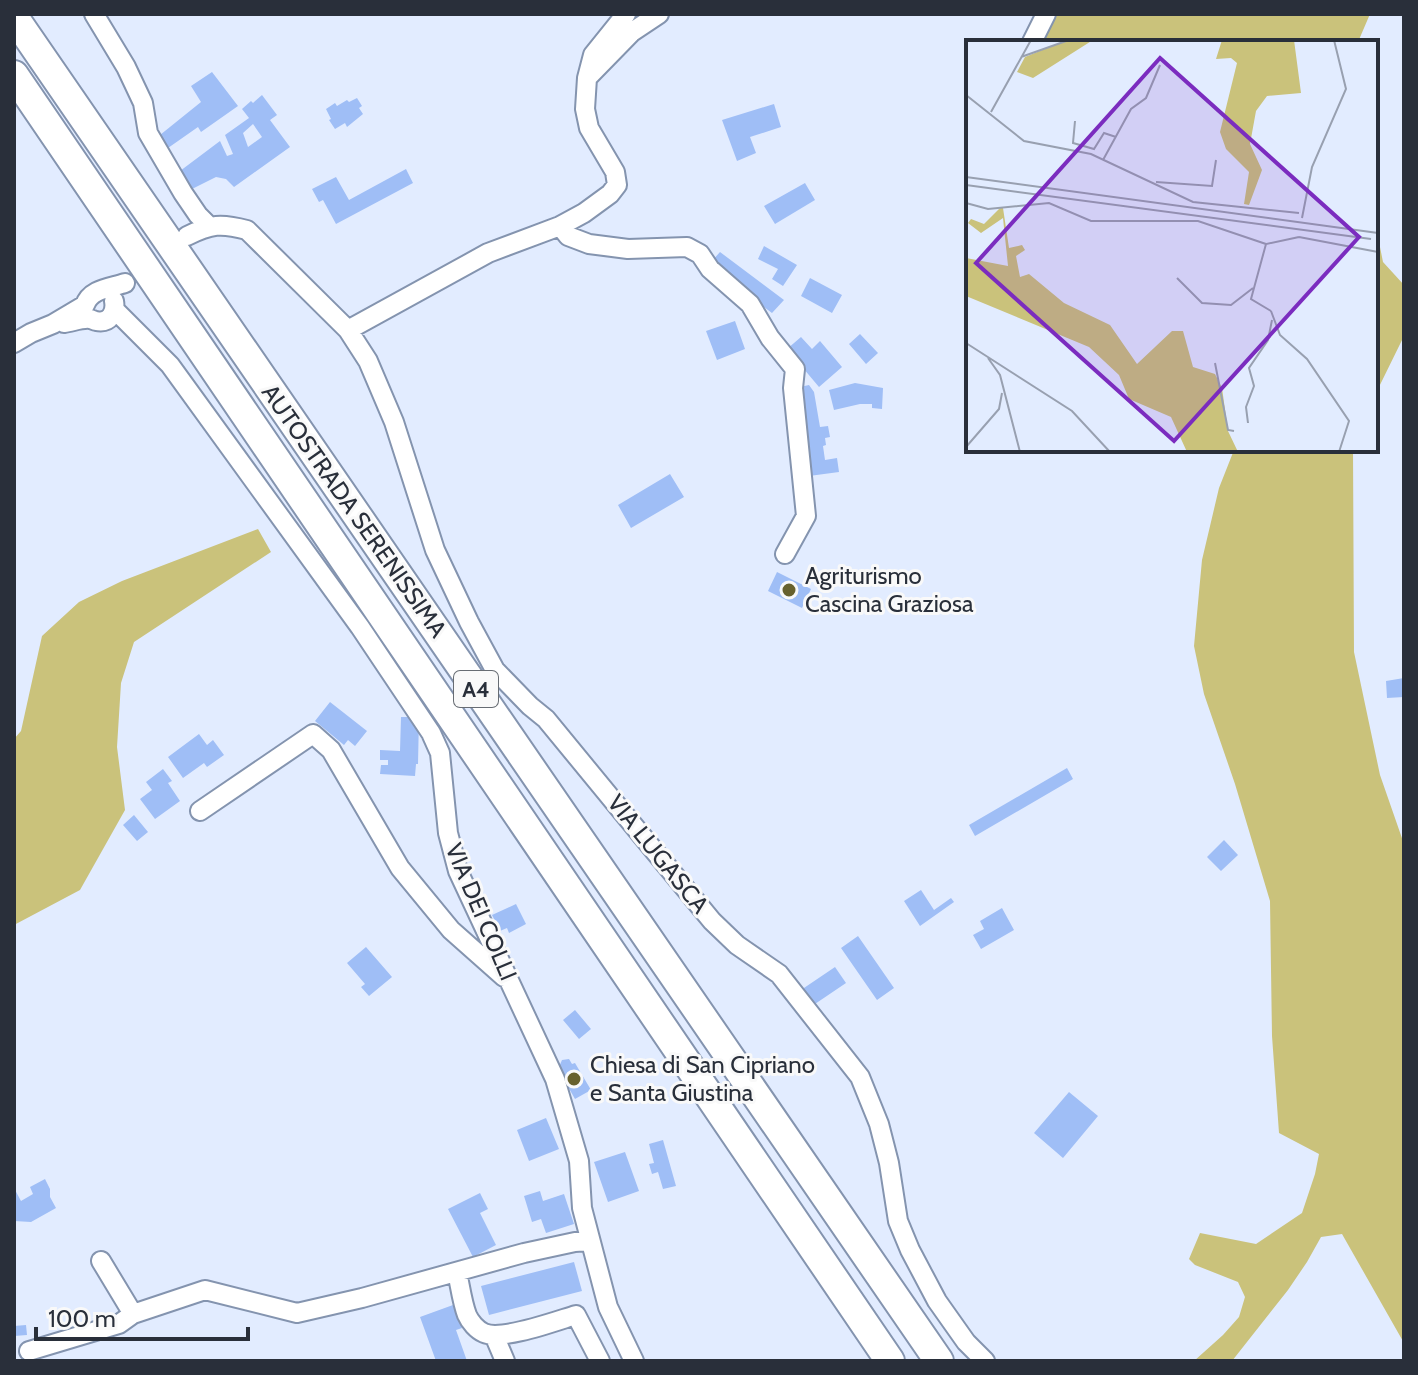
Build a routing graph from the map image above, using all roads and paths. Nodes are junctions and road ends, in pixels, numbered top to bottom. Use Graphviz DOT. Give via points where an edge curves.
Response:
graph roads {
  1 [pos="94,14"];
  2 [pos="626,14"];
  3 [pos="659,14"];
  4 [pos="1046,14"];
  5 [pos="14,17"];
  6 [pos="1033,40"];
  7 [pos="14,75"];
  8 [pos="587,78"];
  9 [pos="209,226"];
  10 [pos="560,226"];
  11 [pos="187,236"];
  12 [pos="348,330"];
  13 [pos="14,343"];
  14 [pos="785,554"];
  15 [pos="200,811"];
  16 [pos="509,981"];
  17 [pos="590,1241"];
  18 [pos="101,1261"];
  19 [pos="457,1272"];
  20 [pos="608,1307"];
  21 [pos="133,1314"];
  22 [pos="576,1315"];
  23 [pos="494,1335"];
  24 [pos="29,1351"];
  25 [pos="505,1361"];
  26 [pos="600,1361"];
  27 [pos="634,1361"];
  28 [pos="890,1361"];
  29 [pos="939,1361"];
  30 [pos="985,1361"];
  1 -- 9 [label="street" via="143,103 148,133"];
  2 -- 8 [label="street" via="593,55"];
  3 -- 8 [label="street" via="632,32"];
  4 -- 6 [label="street"];
  5 -- 29 [label="highway, AUTOSTRADA SERENISSIMA / A4"];
  7 -- 28 [label="highway, AUTOSTRADA SERENISSIMA / A4"];
  8 -- 10 [label="street" via="589,128 617,185"];
  9 -- 11 [label="street"];
  9 -- 12 [label="street, VIA LUGASCA" via="247,230"];
  10 -- 12 [label="street" via="488,253"];
  10 -- 14 [label="street" via="568,236 589,244 687,247 700,254 750,304 795,369 806,516"];
  12 -- 30 [label="street, VIA LUGASCA" via="368,361 394,422 435,550 495,670 546,719 712,921 779,974 860,1077 879,1124 898,1221 910,1250 937,1301"];
  13 -- 16 [label="street, VIA DEI COLLI" via="102,308 137,332 170,365 431,733 440,753 448,833 458,871"];
  15 -- 16 [label="street" via="313,734 331,750 400,868 451,930"];
  16 -- 17 [label="street, VIA DEI COLLI" via="555,1079 570,1126"];
  17 -- 19 [label="street"];
  17 -- 20 [label="street, VIA DEI COLLI"];
  18 -- 21 [label="street"];
  19 -- 21 [label="street" via="297,1313 205,1290"];
  19 -- 23 [label="street" via="467,1314 482,1333"];
  20 -- 22 [label="street"];
  20 -- 27 [label="street, VIA DEI COLLI"];
  21 -- 24 [label="street" via="119,1324"];
  22 -- 23 [label="street"];
  22 -- 26 [label="street"];
  23 -- 25 [label="street"];
}
